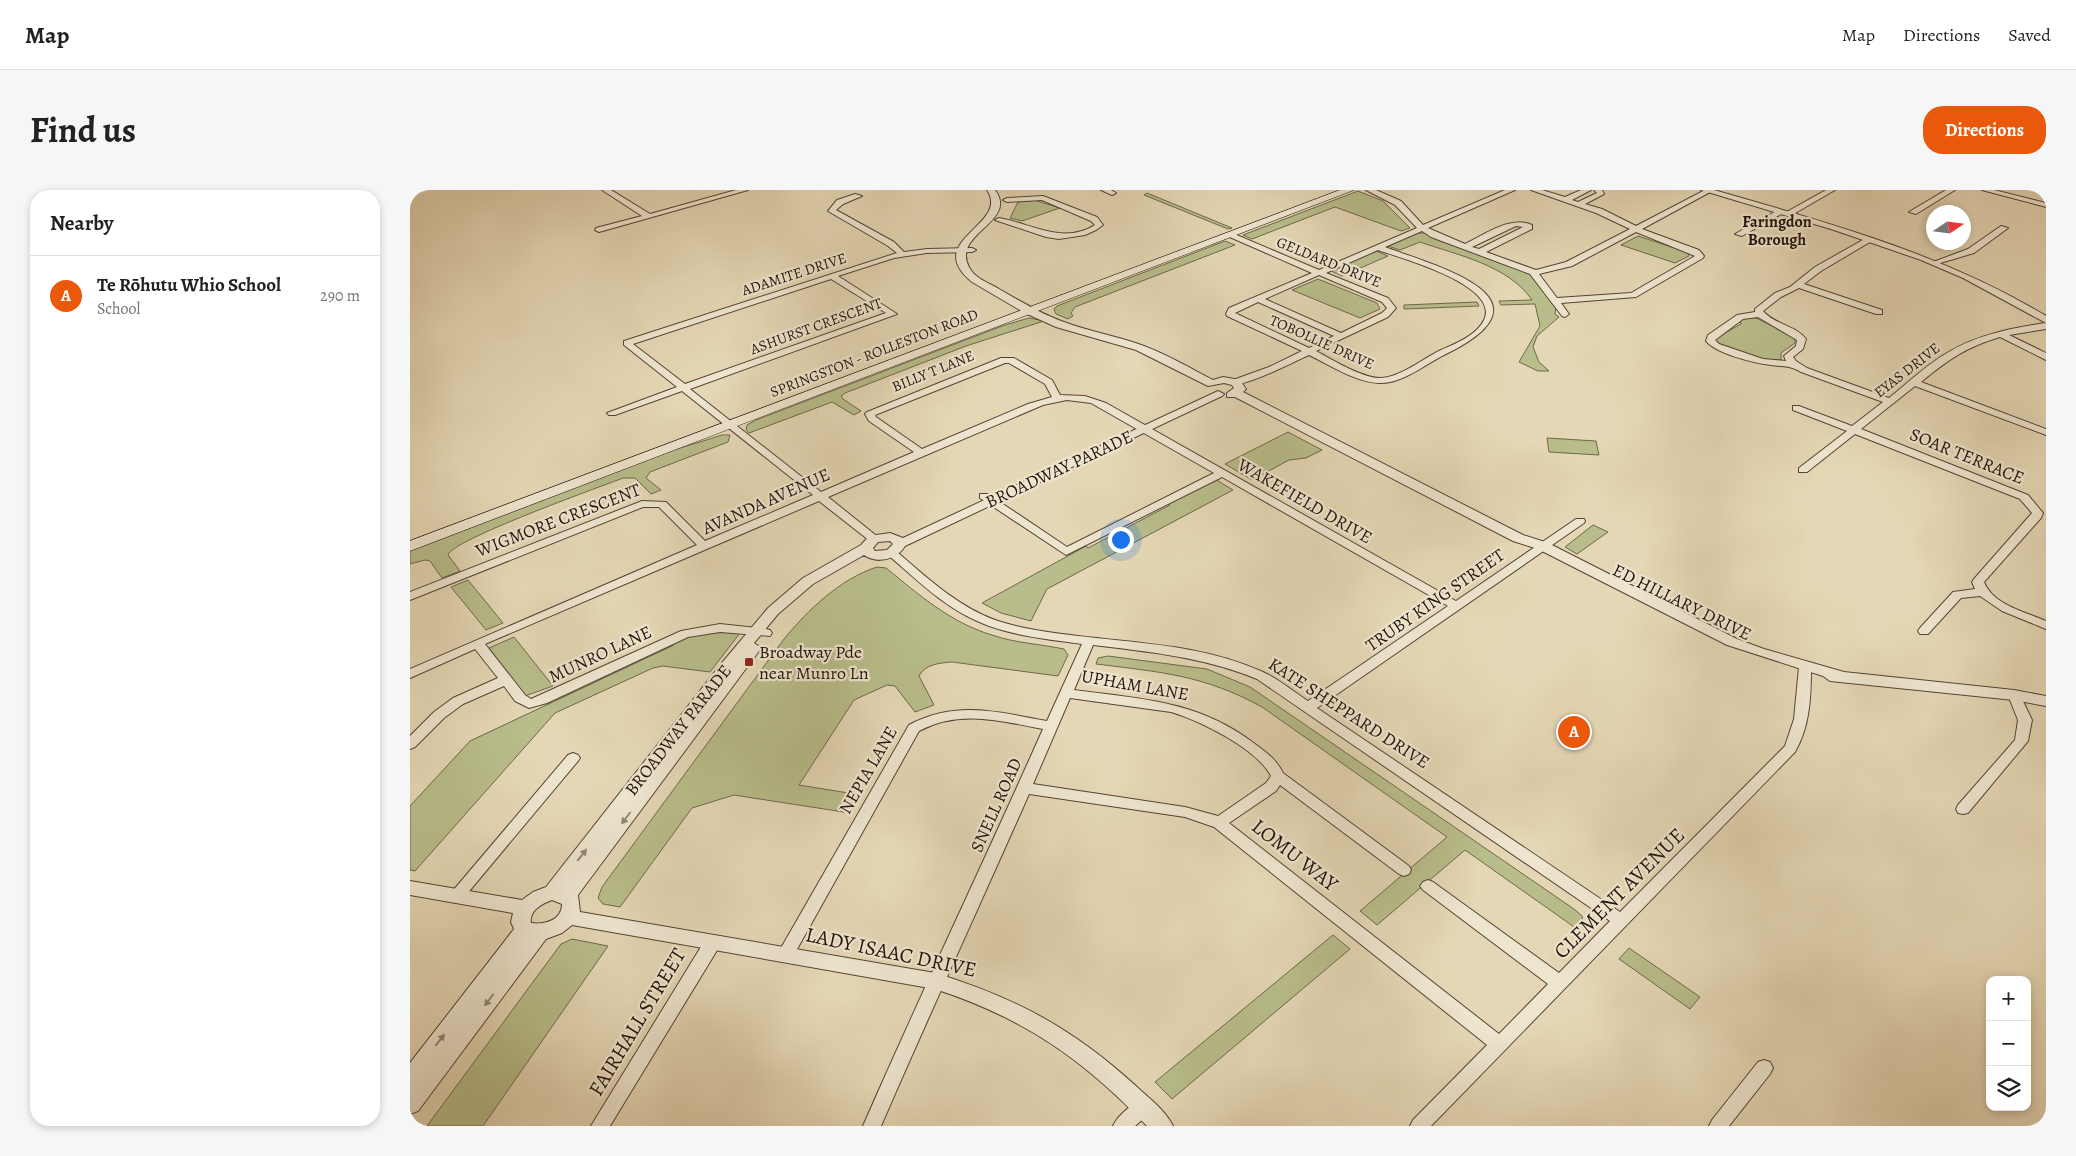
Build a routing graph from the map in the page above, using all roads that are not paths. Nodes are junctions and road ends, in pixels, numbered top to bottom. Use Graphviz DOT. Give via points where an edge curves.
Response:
graph roads {
  1 [pos="606,190"];
  2 [pos="744,190"];
  3 [pos="991,190"];
  4 [pos="1000,190"];
  5 [pos="1349,190"];
  6 [pos="1370,190"];
  7 [pos="1511,190"];
  8 [pos="1535,190"];
  9 [pos="1586,190"];
  10 [pos="1598,190"];
  11 [pos="1706,190"];
  12 [pos="1831,190"];
  13 [pos="1951,190"];
  14 [pos="1986,190"];
  15 [pos="858,196"];
  16 [pos="1007,200"];
  17 [pos="1565,200"];
  18 [pos="1579,204"];
  19 [pos="2046,206"];
  20 [pos="1913,212"];
  21 [pos="1784,213"];
  22 [pos="648,216"];
  23 [pos="999,220"];
  24 [pos="1422,228"];
  25 [pos="2004,228"];
  26 [pos="1636,229"];
  27 [pos="599,230"];
  28 [pos="1497,232"];
  29 [pos="1739,234"];
  30 [pos="1229,236"];
  31 [pos="1511,237"];
  32 [pos="1871,239"];
  33 [pos="1378,247"];
  34 [pos="1465,247"];
  35 [pos="967,250"];
  36 [pos="1479,252"];
  37 [pos="902,254"];
  38 [pos="1937,262"];
  39 [pos="1319,272"];
  40 [pos="1536,273"];
  41 [pos="832,276"];
  42 [pos="1798,285"];
  43 [pos="1258,299"];
  44 [pos="1557,301"];
  45 [pos="1035,309"];
  46 [pos="1880,312"];
  47 [pos="1565,314"];
  48 [pos="1759,314"];
  49 [pos="2046,320"];
  50 [pos="2046,326"];
  51 [pos="2001,334"];
  52 [pos="1341,336"];
  53 [pos="1308,352"];
  54 [pos="2046,357"];
  55 [pos="1792,363"];
  56 [pos="1915,383"];
  57 [pos="1215,387"];
  58 [pos="683,388"];
  59 [pos="1236,388"];
  60 [pos="1057,398"];
  61 [pos="1891,402"];
  62 [pos="1796,408"];
  63 [pos="612,413"];
  64 [pos="729,425"];
  65 [pos="1141,427"];
  66 [pos="1854,430"];
  67 [pos="2046,432"];
  68 [pos="922,453"];
  69 [pos="1803,470"];
  70 [pos="1221,473"];
  71 [pos="820,496"];
  72 [pos="988,498"];
  73 [pos="1580,521"];
  74 [pos="895,545"];
  75 [pos="410,546"];
  76 [pos="705,547"];
  77 [pos="870,547"];
  78 [pos="1540,549"];
  79 [pos="1982,592"];
  80 [pos="410,596"];
  81 [pos="1456,606"];
  82 [pos="2046,625"];
  83 [pos="1924,631"];
  84 [pos="761,632"];
  85 [pos="1089,641"];
  86 [pos="477,643"];
  87 [pos="1805,670"];
  88 [pos="410,674"];
  89 [pos="505,680"];
  90 [pos="1067,693"];
  91 [pos="2014,695"];
  92 [pos="2046,701"];
  93 [pos="1309,707"];
  94 [pos="1052,726"];
  95 [pos="410,744"];
  96 [pos="573,758"];
  97 [pos="1278,776"];
  98 [pos="1024,788"];
  99 [pos="1963,809"];
  100 [pos="1219,823"];
  101 [pos="1404,870"];
  102 [pos="1428,886"];
  103 [pos="410,888"];
  104 [pos="560,895"];
  105 [pos="456,897"];
  106 [pos="525,908"];
  107 [pos="568,917"];
  108 [pos="1622,921"];
  109 [pos="531,932"];
  110 [pos="713,942"];
  111 [pos="785,955"];
  112 [pos="935,981"];
  113 [pos="1560,982"];
  114 [pos="1499,1044"];
  115 [pos="1764,1068"];
  116 [pos="410,1079"];
  117 [pos="410,1104"];
  118 [pos="1144,1107"];
  119 [pos="600,1126"];
  120 [pos="872,1126"];
  121 [pos="1122,1126"];
  122 [pos="1162,1126"];
  123 [pos="1419,1126"];
  124 [pos="1718,1126"];
  1 -- 22 [label="street"];
  2 -- 22 [label="street"];
  3 -- 35 [label="street" via="996,196 996,211 967,238"];
  4 -- 16 [label="street"];
  5 -- 30 [label="main road, SPRINGSTON - ROLLESTON ROAD"];
  6 -- 24 [label="street" via="1398,203"];
  7 -- 24 [label="street"];
  8 -- 17 [label="street"];
  9 -- 17 [label="street"];
  10 -- 18 [label="street" via="1602,193"];
  11 -- 21 [label="street"];
  11 -- 26 [label="street"];
  12 -- 21 [label="street"];
  13 -- 20 [label="street"];
  14 -- 19 [label="street"];
  15 -- 37 [label="street" via="840,202 832,211 891,244"];
  16 -- 23 [label="street" via="1006,210"];
  16 -- 23 [label="street" via="1043,198 1100,224 1058,239 1016,222"];
  17 -- 18 [label="street"];
  18 -- 26 [label="street"];
  21 -- 29 [label="street"];
  21 -- 32 [label="street"];
  22 -- 27 [label="street"];
  23 -- 35 [label="street"];
  24 -- 33 [label="street"];
  24 -- 34 [label="street"];
  25 -- 38 [label="street" via="1971,251"];
  26 -- 40 [label="street" via="1569,264"];
  26 -- 44 [label="street" via="1696,252 1700,257 1633,295"];
  28 -- 31 [label="street"];
  28 -- 31 [label="street" via="1517,224 1529,227"];
  28 -- 34 [label="street"];
  30 -- 39 [label="street, GELDARD DRIVE"];
  30 -- 45 [label="main road, SPRINGSTON - ROLLESTON ROAD"];
  31 -- 36 [label="street"];
  32 -- 38 [label="street"];
  32 -- 42 [label="street" via="1818,269"];
  33 -- 39 [label="street"];
  33 -- 53 [label="street, TOBOLLIE DRIVE" via="1474,287 1489,304 1487,322 1468,340 1390,379 1364,378"];
  34 -- 36 [label="street"];
  35 -- 37 [label="street, ADAMITE DRIVE"];
  35 -- 45 [label="street" via="962,262 968,273"];
  36 -- 40 [label="street"];
  37 -- 41 [label="street, ADAMITE DRIVE"];
  38 -- 49 [label="street" via="1988,286"];
  39 -- 43 [label="street"];
  39 -- 52 [label="street, GELDARD DRIVE" via="1392,305 1388,314"];
  40 -- 44 [label="street"];
  41 -- 58 [label="street, ADAMITE DRIVE" via="627,343"];
  41 -- 58 [label="street, ASHURST CRESCENT" via="893,314"];
  42 -- 46 [label="street"];
  42 -- 48 [label="street" via="1761,306"];
  43 -- 52 [label="street"];
  43 -- 53 [label="street, TOBOLLIE DRIVE" via="1230,312 1236,318"];
  44 -- 47 [label="street"];
  45 -- 57 [label="street" via="1067,327 1138,347"];
  45 -- 64 [label="main road, SPRINGSTON - ROLLESTON ROAD"];
  48 -- 55 [label="street" via="1802,339 1800,347 1788,356"];
  48 -- 55 [label="street" via="1740,317 1710,341 1766,363"];
  50 -- 51 [label="street, EYAS DRIVE"];
  51 -- 54 [label="street"];
  51 -- 56 [label="street, EYAS DRIVE" via="1949,355"];
  52 -- 53 [label="street, GELDARD DRIVE"];
  53 -- 59 [label="street, GELDARD DRIVE"];
  55 -- 61 [label="street"];
  56 -- 61 [label="street, EYAS DRIVE"];
  56 -- 67 [label="street"];
  57 -- 59 [label="street"];
  57 -- 65 [label="street, BROADWAY PARADE"];
  58 -- 63 [label="street"];
  58 -- 64 [label="street"];
  59 -- 78 [label="street, ED HILLARY DRIVE"];
  60 -- 65 [label="street, AVANDA AVENUE" via="1089,399"];
  60 -- 68 [label="street, AVANDA AVENUE" via="1030,406"];
  60 -- 68 [label="street, BILLY T LANE" via="1049,382 1011,360 1004,360 870,414 872,419"];
  61 -- 66 [label="street, EYAS DRIVE"];
  62 -- 66 [label="street"];
  64 -- 71 [label="street"];
  64 -- 75 [label="main road, SPRINGSTON - ROLLESTON ROAD"];
  65 -- 70 [label="street, WAKEFIELD DRIVE"];
  65 -- 72 [label="street, BROADWAY PARADE"];
  66 -- 69 [label="street, EYAS DRIVE"];
  66 -- 79 [label="street, SOAR TERRACE" via="2014,492 2035,508 2036,518 1980,576 1978,582"];
  68 -- 71 [label="street, AVANDA AVENUE"];
  70 -- 72 [label="street" via="1066,552"];
  70 -- 81 [label="street, WAKEFIELD DRIVE"];
  71 -- 76 [label="street, AVANDA AVENUE"];
  71 -- 77 [label="street"];
  72 -- 74 [label="street, BROADWAY PARADE"];
  73 -- 78 [label="street, TRUBY KING STREET"];
  74 -- 77 [label="street" via="883,556"];
  74 -- 85 [label="street, KATE SHEPPARD DRIVE" via="946,596 980,618 1038,634"];
  76 -- 80 [label="street, WIGMORE CRESCENT" via="662,504 654,502"];
  76 -- 86 [label="street, AVANDA AVENUE"];
  77 -- 84 [label="street, BROADWAY PARADE" via="812,588"];
  78 -- 81 [label="street, TRUBY KING STREET"];
  78 -- 87 [label="street, ED HILLARY DRIVE" via="1720,645 1754,659"];
  79 -- 82 [label="street" via="2002,606"];
  79 -- 83 [label="street" via="1957,595"];
  81 -- 93 [label="street, TRUBY KING STREET"];
  84 -- 89 [label="street, MUNRO LANE" via="720,628 684,634 535,703 529,704 520,698"];
  84 -- 104 [label="street, BROADWAY PARADE"];
  85 -- 90 [label="street, SNELL ROAD"];
  85 -- 93 [label="street, KATE SHEPPARD DRIVE" via="1220,660 1261,676"];
  86 -- 88 [label="street, AVANDA AVENUE"];
  86 -- 89 [label="street, MUNRO LANE"];
  87 -- 91 [label="street, ED HILLARY DRIVE"];
  87 -- 108 [label="street, CLEMENT AVENUE" via="1801,724 1790,749"];
  89 -- 95 [label="street" via="458,701"];
  90 -- 94 [label="street, SNELL ROAD"];
  90 -- 97 [label="street, UPHAM LANE" via="1172,708 1192,714 1229,732 1271,763"];
  91 -- 92 [label="street, ED HILLARY DRIVE"];
  91 -- 99 [label="street" via="2025,720 2021,741"];
  93 -- 108 [label="street, KATE SHEPPARD DRIVE"];
  94 -- 98 [label="street, SNELL ROAD"];
  94 -- 111 [label="street, NEPIA LANE" via="955,712 934,717 914,728"];
  96 -- 105 [label="street"];
  97 -- 100 [label="street" via="1271,787"];
  97 -- 101 [label="street, UPHAM LANE"];
  98 -- 100 [label="street, LOMU WAY" via="1185,812"];
  98 -- 112 [label="street, SNELL ROAD"];
  100 -- 114 [label="street, LOMU WAY"];
  102 -- 113 [label="street"];
  103 -- 105 [label="street"];
  104 -- 106 [label="street" via="537,899"];
  104 -- 107 [label="street" via="573,905"];
  105 -- 106 [label="street"];
  106 -- 109 [label="street" via="520,924"];
  107 -- 109 [label="street" via="555,928"];
  107 -- 110 [label="street, LADY ISAAC DRIVE"];
  108 -- 113 [label="street, CLEMENT AVENUE"];
  116 -- 109 [label="street, one-way"];
  109 -- 117 [label="street, one-way"];
  110 -- 111 [label="street, LADY ISAAC DRIVE"];
  110 -- 119 [label="street, FAIRHALL STREET"];
  111 -- 112 [label="street, LADY ISAAC DRIVE"];
  112 -- 118 [label="street, LADY ISAAC DRIVE" via="991,999 1066,1040 1090,1057"];
  112 -- 120 [label="street, SNELL ROAD"];
  113 -- 114 [label="street, CLEMENT AVENUE"];
  114 -- 123 [label="street, CLEMENT AVENUE"];
  115 -- 124 [label="street"];
  118 -- 121 [label="street"];
  118 -- 122 [label="street, LADY ISAAC DRIVE"];
}
